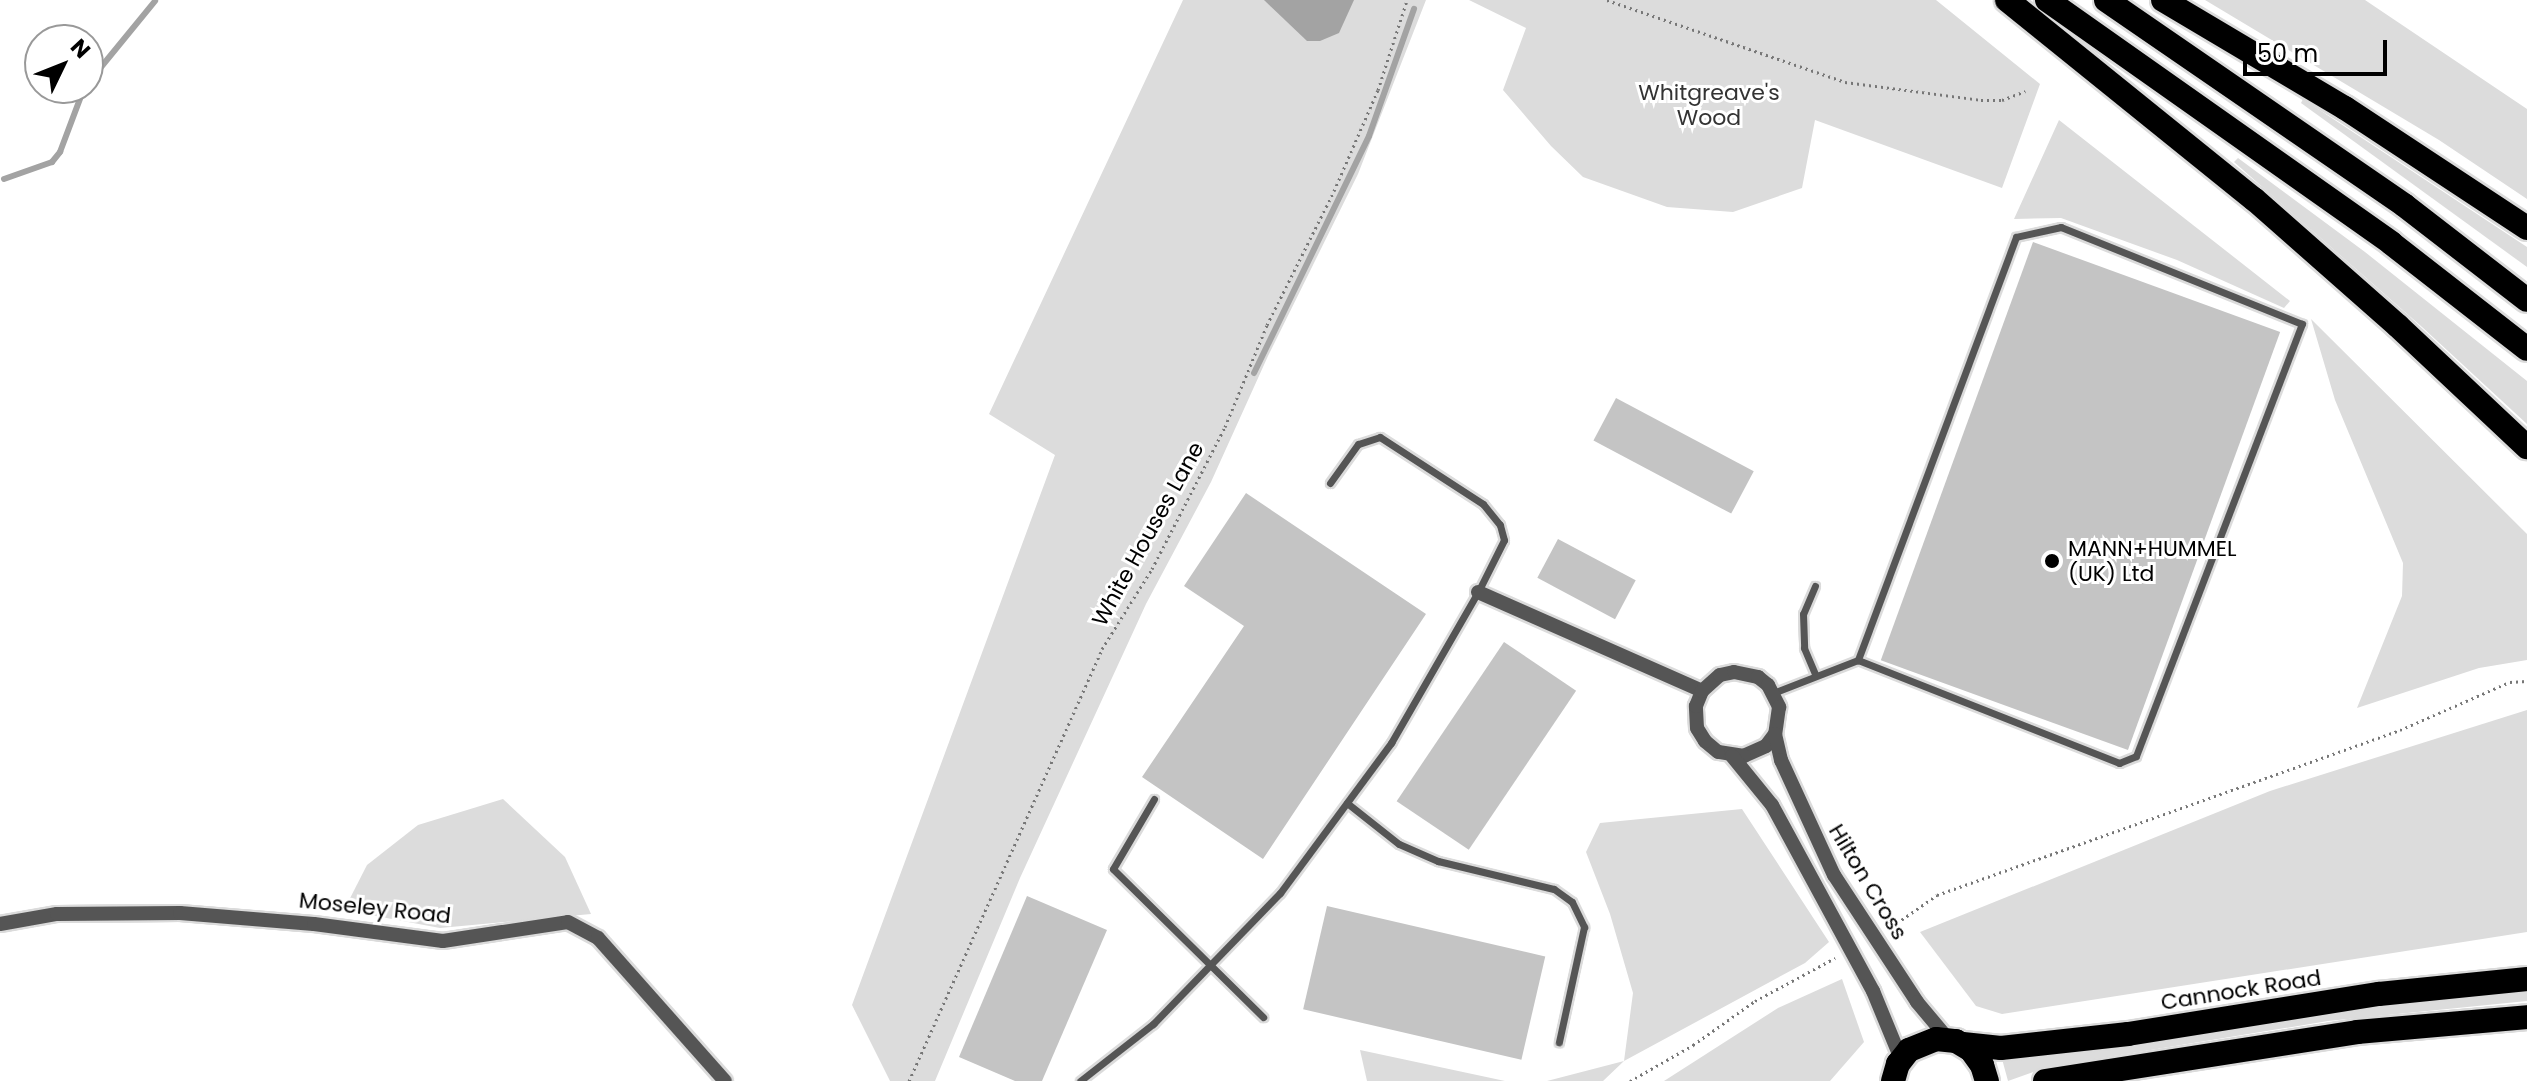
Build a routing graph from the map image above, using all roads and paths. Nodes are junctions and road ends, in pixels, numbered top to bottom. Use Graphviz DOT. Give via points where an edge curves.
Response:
graph roads {
  1 [pos="1407,0"];
  2 [pos="1607,0"];
  3 [pos="2007,0"];
  4 [pos="2047,0"];
  5 [pos="2106,0"];
  6 [pos="2163,0"];
  7 [pos="2025,91"];
  8 [pos="2527,228"];
  9 [pos="2527,300"];
  10 [pos="2527,349"];
  11 [pos="2527,447"];
  12 [pos="1330,483"];
  13 [pos="1815,586"];
  14 [pos="1478,592"];
  15 [pos="1858,660"];
  16 [pos="1816,676"];
  17 [pos="2527,681"];
  18 [pos="1702,691"];
  19 [pos="1773,693"];
  20 [pos="1775,734"];
  21 [pos="1732,756"];
  22 [pos="1154,799"];
  23 [pos="1347,803"];
  24 [pos="0,924"];
  25 [pos="1875,939"];
  26 [pos="1851,949"];
  27 [pos="1210,965"];
  28 [pos="2527,979"];
  29 [pos="1263,1017"];
  30 [pos="2527,1017"];
  31 [pos="1559,1042"];
  32 [pos="1956,1042"];
  33 [pos="1893,1073"];
  34 [pos="725,1081"];
  35 [pos="909,1081"];
  36 [pos="1080,1081"];
  37 [pos="1630,1081"];
  38 [pos="1987,1081"];
  39 [pos="2045,1081"];
  1 -- 35 [label="path, White Houses Lane" via="1378,90 1334,191 1267,325 1225,427 1152,569 1102,649"];
  2 -- 7 [label="path" via="1845,82 1981,100 2002,100"];
  3 -- 11 [label="highway" via="2254,199"];
  4 -- 10 [label="highway" via="2391,243"];
  5 -- 9 [label="highway" via="2404,205"];
  6 -- 8 [label="highway" via="2345,108"];
  12 -- 14 [label="lane" via="1358,444 1380,437 1483,504 1500,525 1504,540"];
  13 -- 16 [label="lane" via="1803,614 1803,637"];
  14 -- 18 [label="street"];
  14 -- 23 [label="lane" via="1391,743"];
  15 -- 15 [label="lane" via="2016,237 2061,227 2302,324 2136,756 2119,763"];
  15 -- 16 [label="lane"];
  16 -- 19 [label="lane"];
  17 -- 25 [label="path" via="2510,682 2400,730 1937,895"];
  18 -- 19 [label="street" via="1720,675 1734,672 1758,677"];
  18 -- 21 [label="street, Hilton Cross" via="1697,728 1711,746"];
  19 -- 20 [label="street, Hilton Cross" via="1779,707"];
  20 -- 21 [label="street" via="1758,751"];
  20 -- 25 [label="street, Hilton Cross" via="1796,799 1834,875"];
  21 -- 26 [label="street, Hilton Cross" via="1772,805"];
  22 -- 27 [label="lane" via="1113,869"];
  23 -- 27 [label="lane" via="1280,893"];
  23 -- 31 [label="lane" via="1399,844 1438,861 1554,889 1572,902 1584,927"];
  24 -- 34 [label="street, Moseley Road" via="57,914 180,913 443,941 568,922 598,938"];
  25 -- 32 [label="street, Hilton Cross" via="1917,1002"];
  26 -- 33 [label="street, Hilton Cross"];
  26 -- 37 [label="path" via="1755,1001"];
  27 -- 29 [label="lane"];
  27 -- 36 [label="lane" via="1153,1024"];
  28 -- 32 [label="highway, Cannock Road" via="2379,994 2128,1034 2001,1048"];
  30 -- 39 [label="highway" via="2357,1032"];
  32 -- 33 [label="highway" via="1917,1044"];
  32 -- 38 [label="highway" via="1982,1065"];
}
